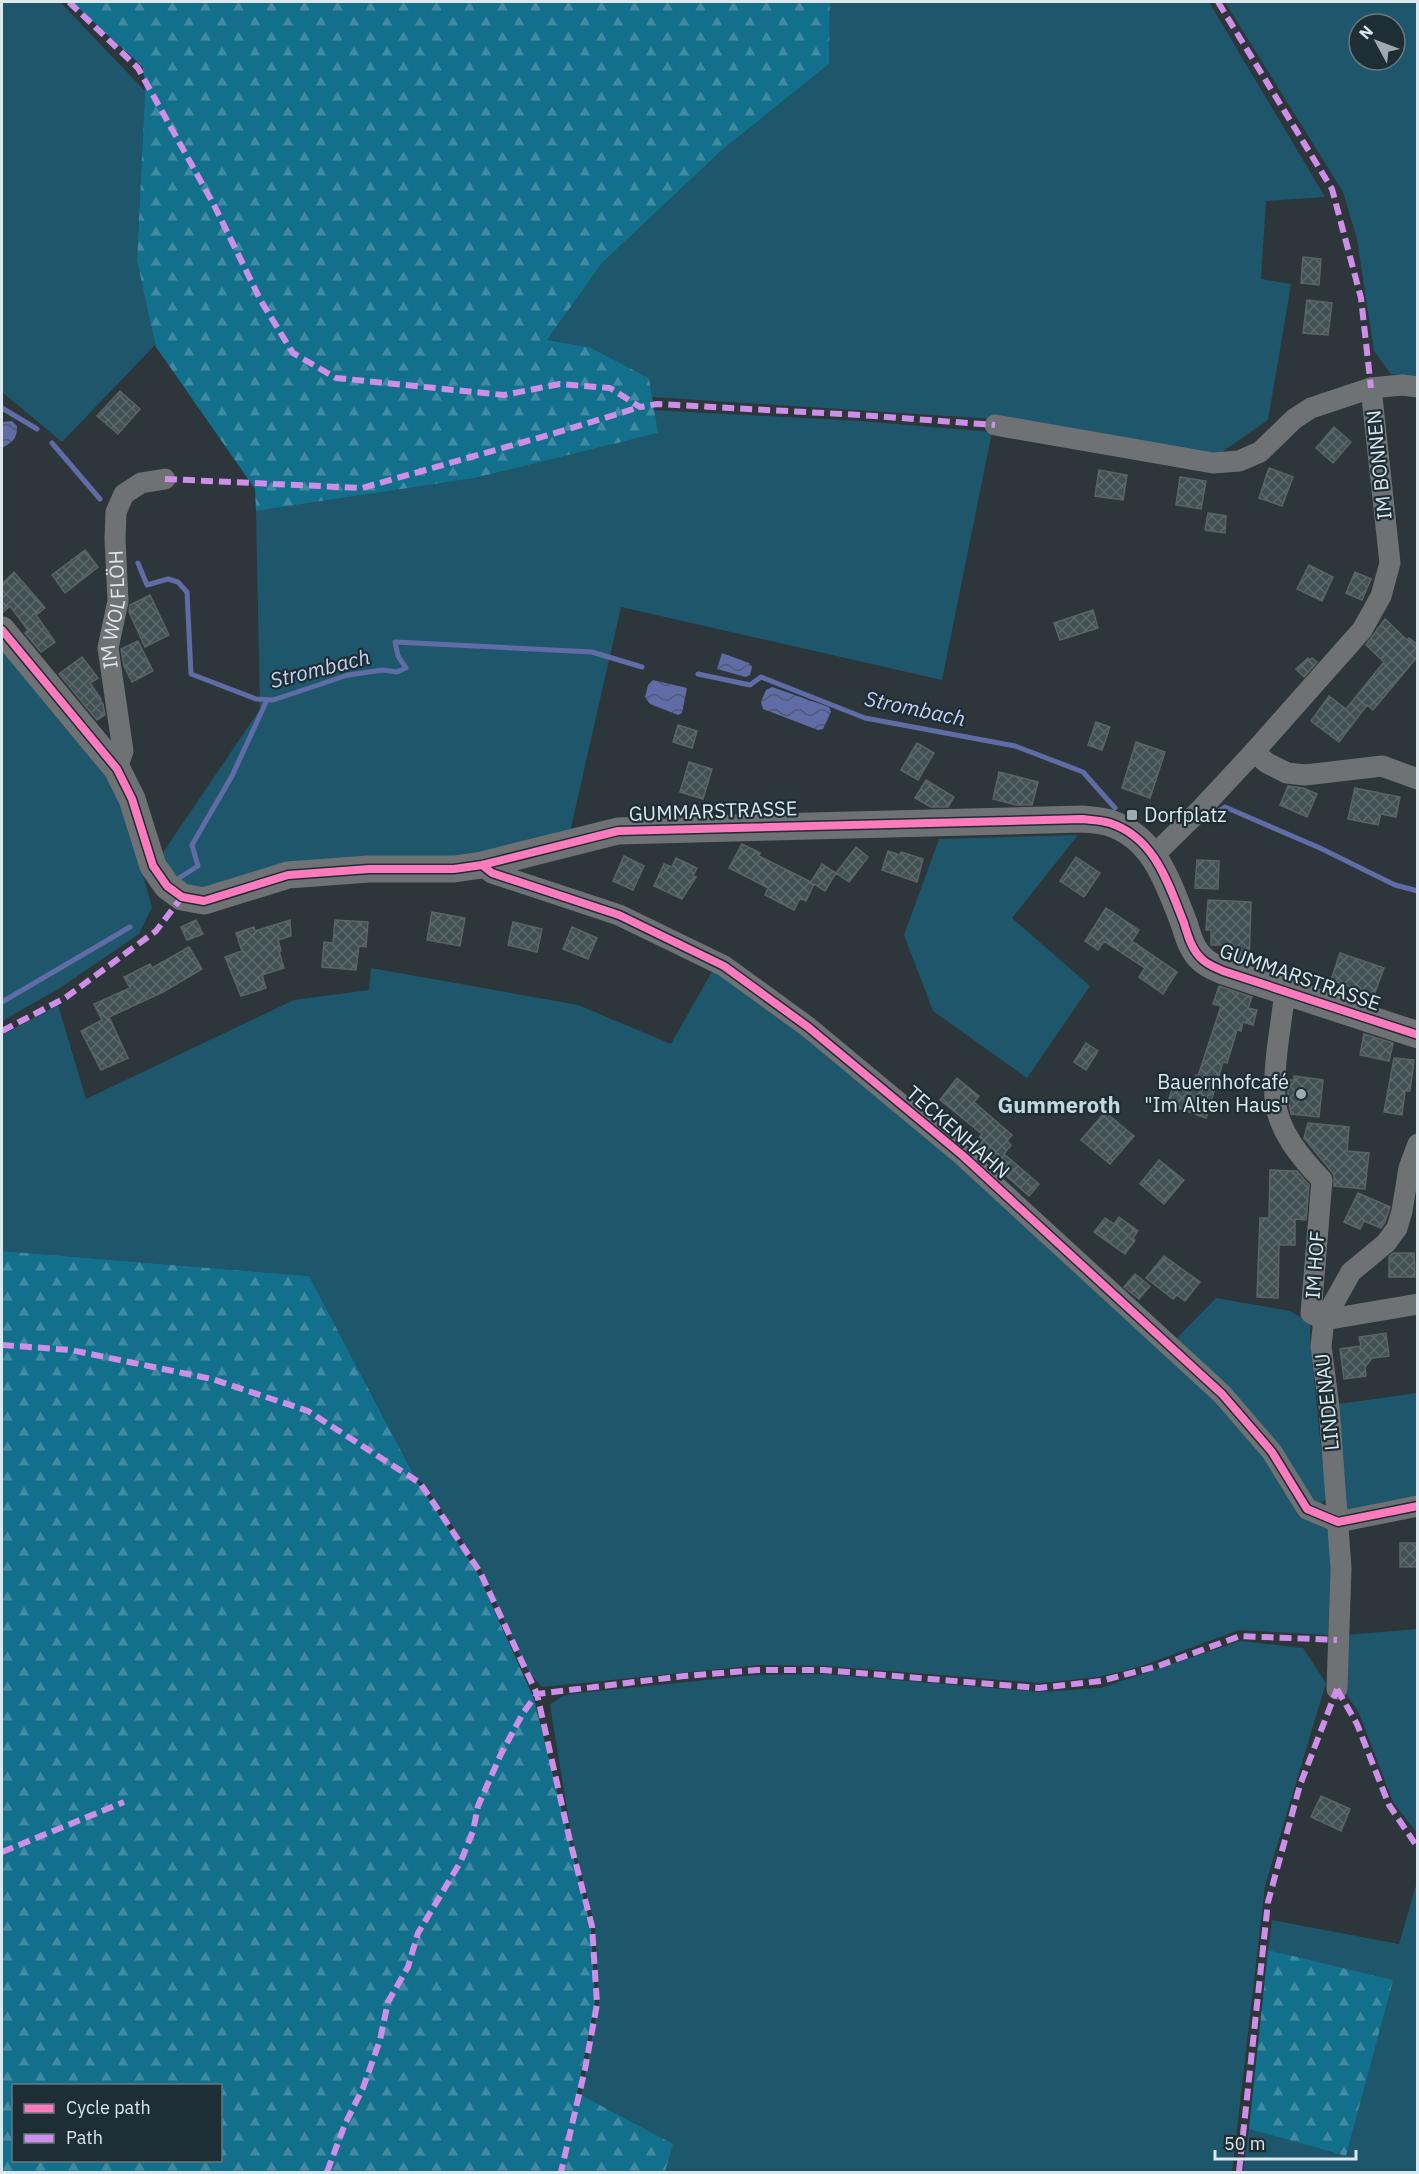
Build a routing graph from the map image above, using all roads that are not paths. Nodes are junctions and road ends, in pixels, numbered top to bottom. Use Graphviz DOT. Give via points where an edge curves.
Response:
graph roads {
  1 [pos="1418,387"];
  2 [pos="1371,388"];
  3 [pos="995,425"];
  4 [pos="165,479"];
  5 [pos="2,630"];
  6 [pos="1254,752"];
  7 [pos="117,769"];
  8 [pos="1418,779"];
  9 [pos="1154,855"];
  10 [pos="482,865"];
  11 [pos="1285,992"];
  12 [pos="1418,1035"];
  13 [pos="1418,1144"];
  14 [pos="1418,1304"];
  15 [pos="1324,1320"];
  16 [pos="1418,1506"];
  17 [pos="1338,1522"];
  18 [pos="1337,1689"];
  1 -- 2 [label="street"];
  2 -- 3 [label="street, IM BONNEN" via="1311,408 1260,452 1239,461 1213,463"];
  2 -- 6 [label="street, IM BONNEN" via="1390,563 1381,596 1362,630"];
  4 -- 7 [label="street, IM WOLFLÖH" via="141,483 124,494 117,512 118,601 108,648 123,751"];
  5 -- 7 [label="street, GUMMARSTRASSE"];
  6 -- 8 [label="street" via="1287,773 1305,775 1382,766"];
  6 -- 9 [label="street, IM BONNEN"];
  7 -- 10 [label="street, GUMMARSTRASSE" via="132,799 153,866 167,886 182,897 204,901 288,875"];
  9 -- 10 [label="street, GUMMARSTRASSE" via="1130,833 1109,823 1071,819 618,831"];
  9 -- 11 [label="street, GUMMARSTRASSE" via="1194,948 1203,960"];
  10 -- 17 [label="street, TECKENHAHN" via="492,873 619,915 724,966 808,1027 962,1155 1214,1386 1272,1452 1307,1509"];
  11 -- 12 [label="street, GUMMARSTRASSE"];
  11 -- 15 [label="street, IM HOF" via="1275,1099 1281,1122 1301,1158 1322,1180 1311,1313"];
  13 -- 15 [label="street, LINDENAU" via="1397,1228 1386,1243 1352,1272"];
  14 -- 15 [label="street, IM HOF"];
  15 -- 17 [label="street, LINDENAU" via="1321,1346"];
  16 -- 17 [label="street"];
  17 -- 18 [label="street, LINDENAU" via="1341,1568"];
}
